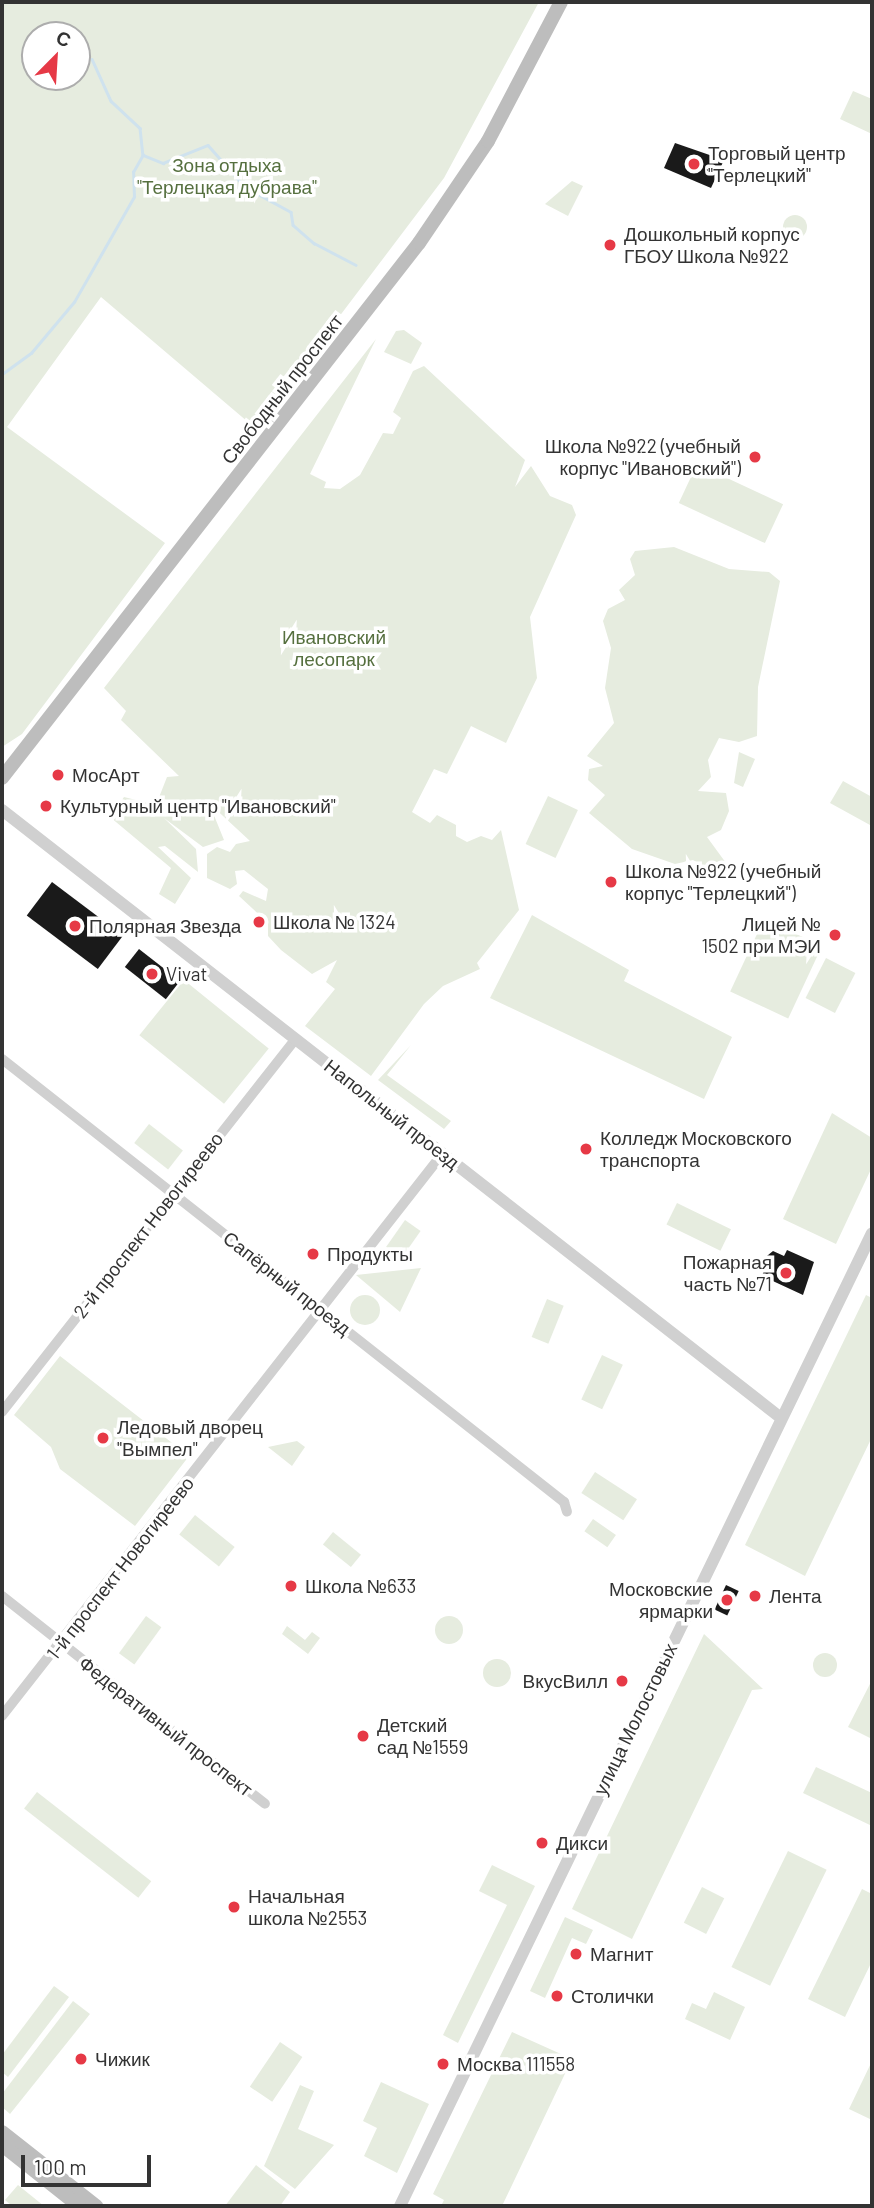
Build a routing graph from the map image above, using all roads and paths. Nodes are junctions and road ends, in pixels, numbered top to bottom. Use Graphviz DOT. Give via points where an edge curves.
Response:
graph roads {
  1 [pos="561,2"];
  2 [pos="2,778"];
  3 [pos="2,810"];
  4 [pos="296,1039"];
  5 [pos="2,1059"];
  6 [pos="443,1153"];
  7 [pos="173,1193"];
  8 [pos="872,1233"];
  9 [pos="321,1310"];
  10 [pos="2,1412"];
  11 [pos="781,1418"];
  12 [pos="567,1511"];
  13 [pos="2,1596"];
  14 [pos="62,1643"];
  15 [pos="2,1716"];
  16 [pos="265,1804"];
  17 [pos="2,2132"];
  18 [pos="2,2145"];
  19 [pos="79,2206"];
  20 [pos="96,2206"];
  21 [pos="400,2206"];
  1 -- 2 [label="main road, Свободный проспект" via="488,141 419,243"];
  3 -- 4 [label="street, Напольный проезд"];
  4 -- 6 [label="street, Напольный проезд"];
  4 -- 7 [label="street, 2-й проспект Новогиреево"];
  5 -- 7 [label="street, Сапёрный проезд"];
  6 -- 9 [label="street, 1-й проспект Новогиреево"];
  6 -- 11 [label="street, Напольный проезд"];
  7 -- 9 [label="street, Сапёрный проезд"];
  7 -- 10 [label="street, 2-й проспект Новогиреево"];
  8 -- 11 [label="street, улица Молостовых"];
  9 -- 12 [label="street, Сапёрный проезд" via="564,1502"];
  9 -- 14 [label="street, 1-й проспект Новогиреево"];
  11 -- 21 [label="street, улица Молостовых"];
  13 -- 14 [label="street, Федеративный проспект"];
  14 -- 15 [label="street, 1-й проспект Новогиреево"];
  14 -- 16 [label="street, Федеративный проспект"];
  17 -- 20 [label="main road"];
  18 -- 19 [label="main road"];
}
